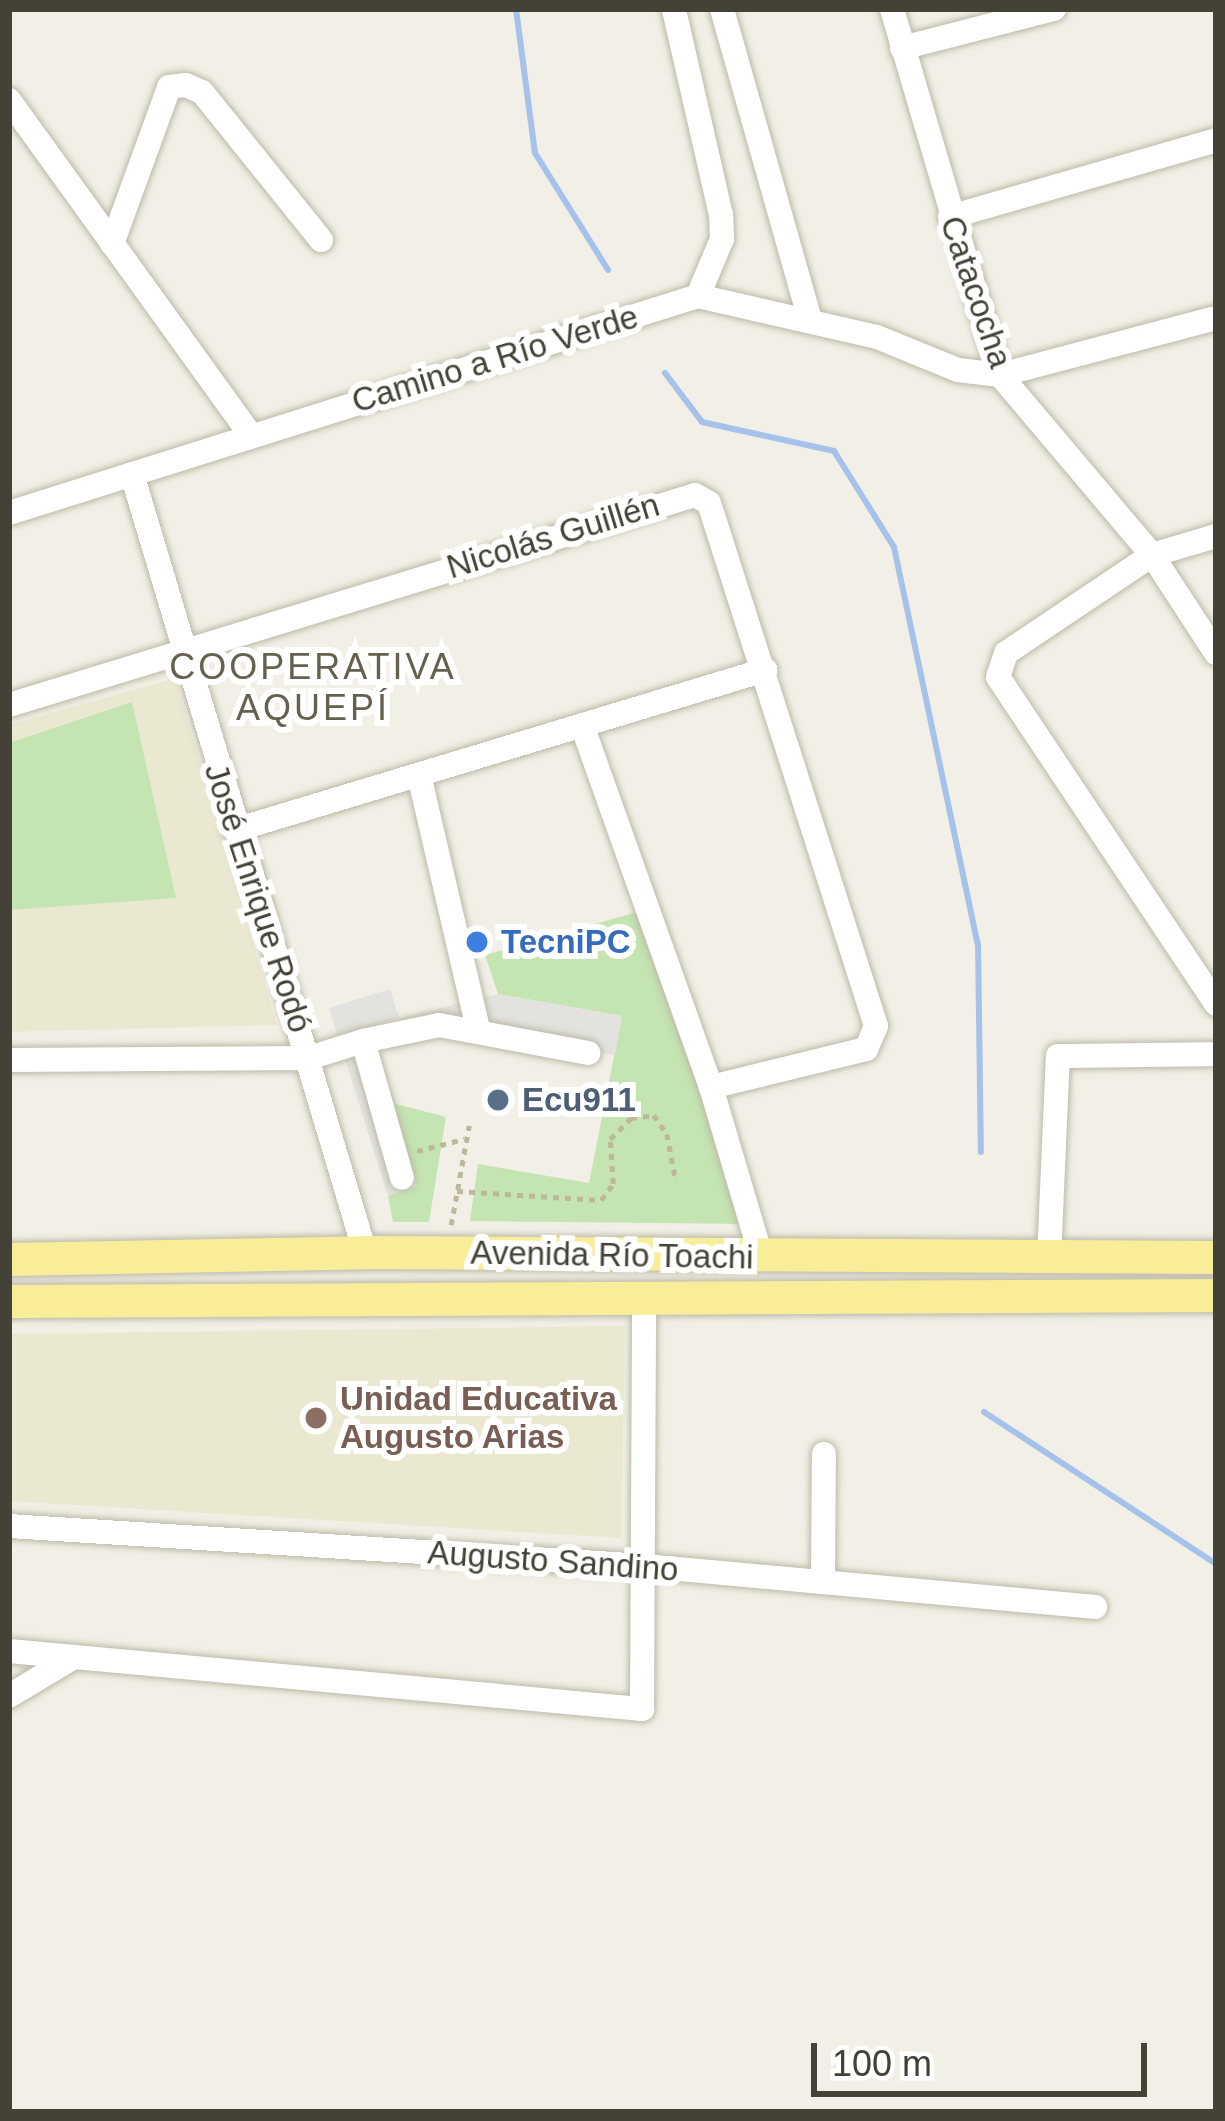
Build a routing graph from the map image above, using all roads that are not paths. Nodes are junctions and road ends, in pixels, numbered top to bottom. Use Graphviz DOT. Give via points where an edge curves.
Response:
graph roads {
  1 [pos="674,9"];
  2 [pos="722,9"];
  3 [pos="892,9"];
  4 [pos="1054,9"];
  5 [pos="902,48"];
  6 [pos="9,100"];
  7 [pos="1216,140"];
  8 [pos="950,217"];
  9 [pos="321,240"];
  10 [pos="112,244"];
  11 [pos="698,296"];
  12 [pos="1216,318"];
  13 [pos="810,321"];
  14 [pos="1000,374"];
  15 [pos="250,436"];
  16 [pos="132,474"];
  17 [pos="9,513"];
  18 [pos="1216,536"];
  19 [pos="1152,555"];
  20 [pos="179,650"];
  21 [pos="1216,653"];
  22 [pos="765,670"];
  23 [pos="9,704"];
  24 [pos="582,725"];
  25 [pos="419,775"];
  26 [pos="235,830"];
  27 [pos="1216,1004"];
  28 [pos="478,1029"];
  29 [pos="363,1041"];
  30 [pos="588,1053"];
  31 [pos="1216,1054"];
  32 [pos="309,1058"];
  33 [pos="9,1060"];
  34 [pos="711,1087"];
  35 [pos="404,1166"];
  36 [pos="365,1252"];
  37 [pos="761,1256"];
  38 [pos="1216,1257"];
  39 [pos="9,1259"];
  40 [pos="1049,1259"];
  41 [pos="1216,1295"];
  42 [pos="9,1300"];
  43 [pos="644,1300"];
  44 [pos="824,1454"];
  45 [pos="9,1526"];
  46 [pos="645,1567"];
  47 [pos="823,1582"];
  48 [pos="1095,1606"];
  49 [pos="9,1651"];
  50 [pos="74,1657"];
  51 [pos="9,1696"];
  1 -- 11 [label="street" via="721,215 722,239"];
  2 -- 13 [label="street"];
  3 -- 5 [label="street, Catacocha"];
  4 -- 5 [label="street"];
  5 -- 8 [label="street, Catacocha"];
  6 -- 10 [label="street"];
  7 -- 8 [label="street"];
  8 -- 14 [label="street, Catacocha"];
  9 -- 10 [label="street" via="202,92 169,87"];
  10 -- 15 [label="street"];
  11 -- 13 [label="street"];
  11 -- 15 [label="street, Camino a Río Verde"];
  12 -- 14 [label="street"];
  13 -- 14 [label="street" via="958,370"];
  14 -- 19 [label="street, Catacocha"];
  15 -- 16 [label="street, Camino a Río Verde"];
  16 -- 17 [label="street, Camino a Río Verde"];
  16 -- 20 [label="street, José Enrique Rodó"];
  18 -- 19 [label="street"];
  19 -- 21 [label="street, Catacocha"];
  19 -- 27 [label="street" via="1006,652 998,677"];
  20 -- 22 [label="street, Nicolás Guillén" via="695,495 710,503"];
  20 -- 23 [label="street, Nicolás Guillén"];
  20 -- 26 [label="street, José Enrique Rodó"];
  22 -- 24 [label="street"];
  22 -- 34 [label="street, Nicolás Guillén" via="876,1026 866,1049"];
  24 -- 25 [label="street"];
  24 -- 34 [label="street"];
  25 -- 26 [label="street"];
  25 -- 28 [label="street"];
  26 -- 32 [label="street, José Enrique Rodó"];
  28 -- 29 [label="street" via="404,1027"];
  28 -- 30 [label="street"];
  29 -- 32 [label="street"];
  29 -- 35 [label="street"];
  31 -- 40 [label="street" via="1058,1056"];
  32 -- 33 [label="street"];
  32 -- 36 [label="street, José Enrique Rodó"];
  34 -- 37 [label="street"];
  36 -- 37 [label="main road, Avenida Río Toachi"];
  36 -- 39 [label="main road, Avenida Río Toachi"];
  37 -- 40 [label="main road, Avenida Río Toachi"];
  38 -- 40 [label="main road, Avenida Río Toachi"];
  41 -- 43 [label="main road, Avenida Río Toachi"];
  42 -- 43 [label="main road, Avenida Río Toachi"];
  43 -- 46 [label="street"];
  44 -- 47 [label="street"];
  45 -- 46 [label="street, Augusto Sandino"];
  46 -- 47 [label="street, Augusto Sandino"];
  46 -- 50 [label="street" via="642,1709"];
  47 -- 48 [label="street, Augusto Sandino"];
  49 -- 50 [label="street"];
  50 -- 51 [label="street"];
}
